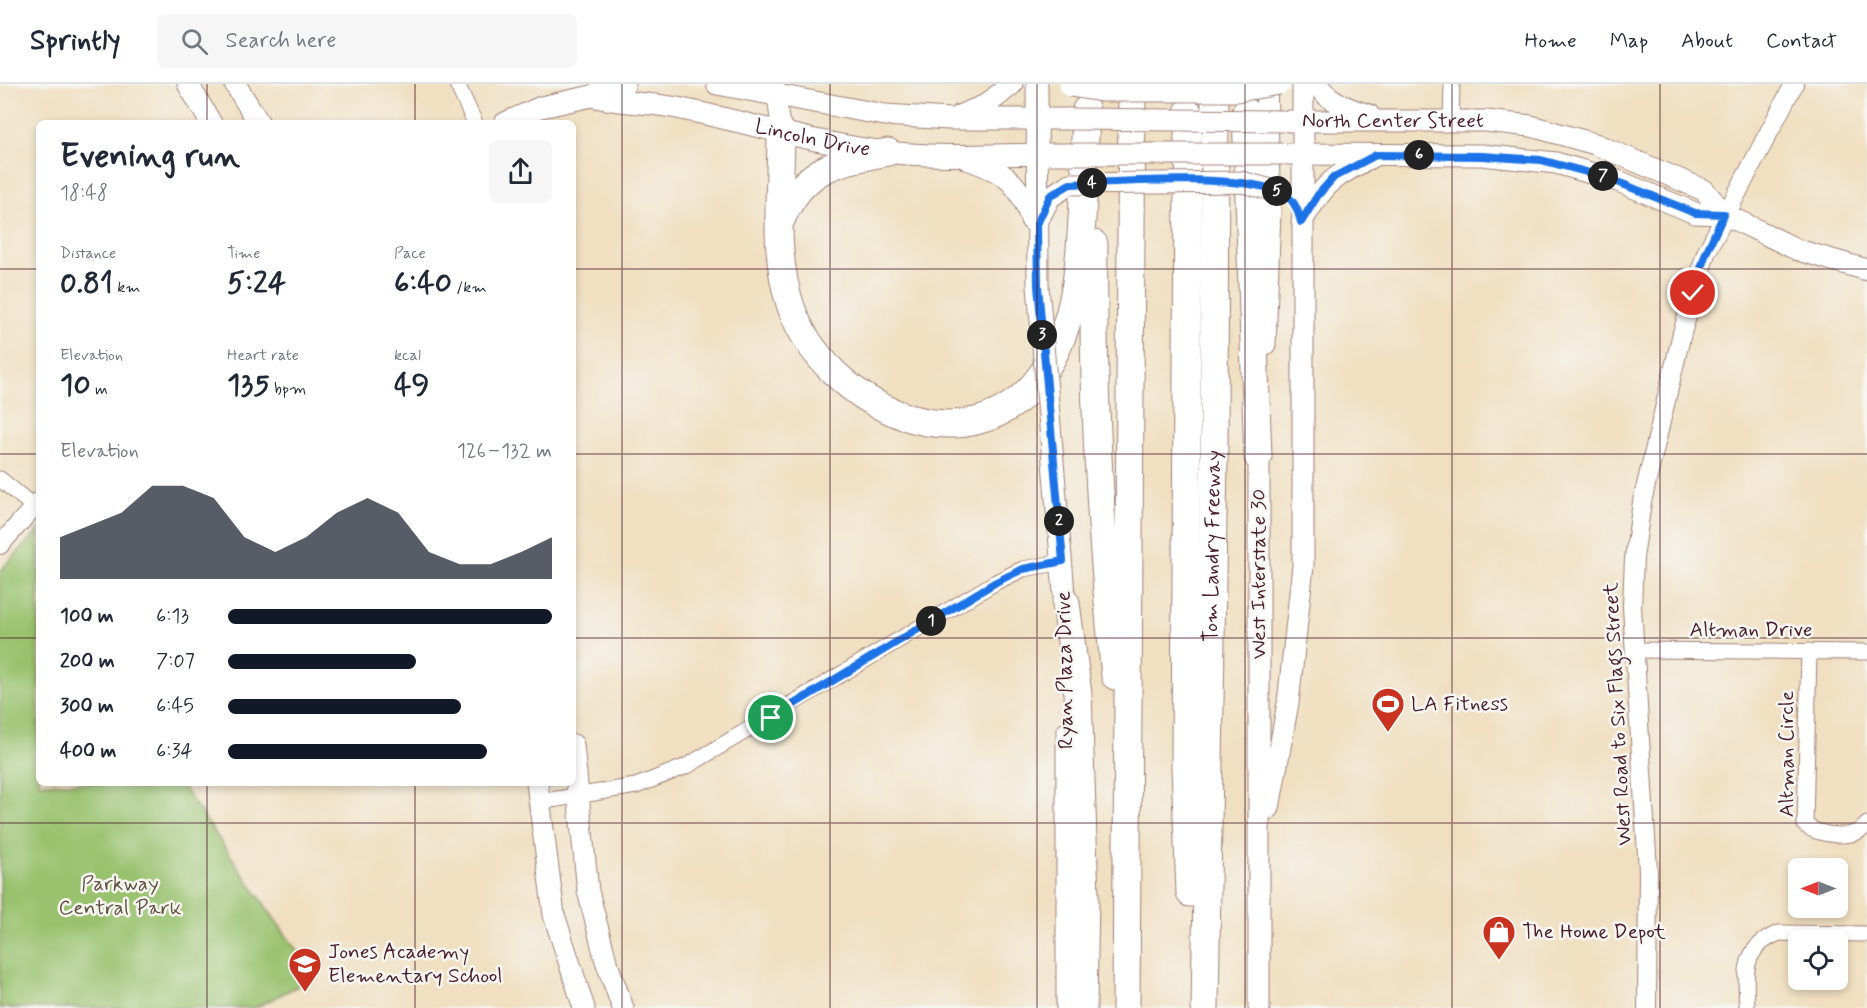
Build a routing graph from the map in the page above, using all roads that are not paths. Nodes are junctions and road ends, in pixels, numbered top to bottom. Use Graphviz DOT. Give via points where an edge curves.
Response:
graph roads {
  1 [pos="188,84"];
  2 [pos="235,84"];
  3 [pos="457,84"];
  4 [pos="625,84"];
  5 [pos="717,84"];
  6 [pos="1012,84"];
  7 [pos="1037,84"];
  8 [pos="1132,84"];
  9 [pos="1215,84"];
  10 [pos="1279,84"];
  11 [pos="1303,84"];
  12 [pos="1317,84"];
  13 [pos="1452,84"];
  14 [pos="1794,84"];
  15 [pos="775,89"];
  16 [pos="1250,95"];
  17 [pos="592,96"];
  18 [pos="1084,97"];
  19 [pos="1188,98"];
  20 [pos="950,119"];
  21 [pos="1038,119"];
  22 [pos="210,120"];
  23 [pos="256,120"];
  24 [pos="474,120"];
  25 [pos="512,120"];
  26 [pos="1293,121"];
  27 [pos="1389,122"];
  28 [pos="1451,122"];
  29 [pos="781,131"];
  30 [pos="1284,150"];
  31 [pos="888,152"];
  32 [pos="1037,153"];
  33 [pos="952,154"];
  34 [pos="1376,155"];
  35 [pos="1083,170"];
  36 [pos="1724,214"];
  37 [pos="781,221"];
  38 [pos="1301,222"];
  39 [pos="1037,231"];
  40 [pos="1867,270"];
  41 [pos="1258,457"];
  42 [pos="0,479"];
  43 [pos="36,503"];
  44 [pos="36,505"];
  45 [pos="0,545"];
  46 [pos="1063,561"];
  47 [pos="1066,603"];
  48 [pos="1634,650"];
  49 [pos="1809,651"];
  50 [pos="1867,652"];
  51 [pos="576,770"];
  52 [pos="538,792"];
  53 [pos="579,796"];
  54 [pos="1127,809"];
  55 [pos="1867,824"];
  56 [pos="1260,862"];
  57 [pos="1867,934"];
  58 [pos="584,1008"];
  59 [pos="623,1008"];
  60 [pos="1067,1008"];
  61 [pos="1083,1008"];
  62 [pos="1125,1008"];
  63 [pos="1191,1008"];
  64 [pos="1205,1008"];
  65 [pos="1259,1008"];
  66 [pos="1647,1008"];
  67 [pos="1747,1008"];
  1 -- 22 [label="main road"];
  2 -- 23 [label="main road"];
  3 -- 24 [label="street"];
  4 -- 17 [label="main road, Lincoln Drive" via="609,86"];
  5 -- 15 [label="main road, Lincoln Drive"];
  6 -- 20 [label="main road" via="986,105"];
  7 -- 21 [label="main road, Ryan Plaza Drive"];
  8 -- 54 [label="highway"];
  9 -- 64 [label="highway, Tom Landry Freeway"];
  10 -- 18 [label="main road, bridge" via="1238,92 1101,92"];
  11 -- 26 [label="main road"];
  12 -- 27 [label="main road" via="1326,96 1345,108"];
  13 -- 28 [label="street"];
  14 -- 36 [label="street, West Road to Six Flags Street"];
  15 -- 20 [label="main road, Lincoln Drive" via="885,115"];
  15 -- 29 [label="street"];
  16 -- 30 [label="main road"];
  16 -- 41 [label="highway"];
  17 -- 25 [label="main road, Lincoln Drive" via="541,107"];
  17 -- 29 [label="main road, Lincoln Drive" via="614,102 654,104"];
  18 -- 21 [label="main road, North Center Street"];
  18 -- 26 [label="main road, North Center Street, bridge"];
  18 -- 35 [label="highway"];
  19 -- 63 [label="highway" via="1185,768"];
  20 -- 21 [label="main road, Lincoln Drive"];
  21 -- 32 [label="main road, Ryan Plaza Drive"];
  26 -- 27 [label="main road, North Center Street"];
  26 -- 30 [label="main road"];
  27 -- 28 [label="main road, North Center Street"];
  28 -- 36 [label="main road, North Center Street" via="1531,126 1595,144 1704,190"];
  29 -- 31 [label="main road, Lincoln Drive"];
  29 -- 37 [label="highway"];
  30 -- 34 [label="main road, North Center Street"];
  30 -- 35 [label="main road, North Center Street, bridge"];
  30 -- 38 [label="main road"];
  30 -- 41 [label="main road, West Interstate 30" via="1270,223"];
  31 -- 33 [label="main road, Lincoln Drive"];
  31 -- 37 [label="highway" via="826,166 803,183"];
  32 -- 33 [label="main road, Lincoln Drive"];
  32 -- 35 [label="main road, North Center Street"];
  32 -- 39 [label="main road, Ryan Plaza Drive"];
  33 -- 39 [label="main road" via="995,169 1008,178 1026,202"];
  34 -- 36 [label="main road, North Center Street" via="1541,160 1605,177 1695,213"];
  34 -- 38 [label="main road" via="1334,177"];
  35 -- 37 [label="highway" via="1080,236 1062,338 1041,376 1020,398 992,415 963,422 907,419 844,384 825,364 805,337 791,308 783,278"];
  35 -- 38 [label="main road, bridge" via="1242,182 1282,193 1294,204"];
  35 -- 39 [label="main road" via="1050,196"];
  35 -- 54 [label="highway" via="1107,602"];
  36 -- 40 [label="main road, North Center Street" via="1798,250"];
  36 -- 48 [label="street, West Road to Six Flags Street" via="1693,293 1642,502 1634,558"];
  38 -- 56 [label="main road" via="1303,566 1288,703"];
  39 -- 46 [label="main road, Ryan Plaza Drive, bridge" via="1038,286"];
  41 -- 56 [label="main road, West Interstate 30"];
  42 -- 43 [label="street"];
  44 -- 45 [label="street"];
  46 -- 47 [label="main road, Ryan Plaza Drive"];
  46 -- 53 [label="street" via="1023,569 996,582 687,766 652,782"];
  47 -- 60 [label="main road, Ryan Plaza Drive"];
  47 -- 61 [label="highway" via="1078,694 1085,896"];
  48 -- 49 [label="street, Altman Drive"];
  48 -- 66 [label="street, West Road to Six Flags Street" via="1648,871"];
  49 -- 50 [label="street, Altman Drive"];
  49 -- 55 [label="street, Altman Circle" via="1805,825 1814,832 1852,834"];
  51 -- 53 [label="main road"];
  52 -- 53 [label="street"];
  52 -- 58 [label="main road" via="554,915"];
  53 -- 59 [label="main road" via="588,891"];
  54 -- 62 [label="highway"];
  56 -- 65 [label="main road, West Interstate 30"];
  57 -- 67 [label="street" via="1779,933 1757,945 1746,969"];
}
